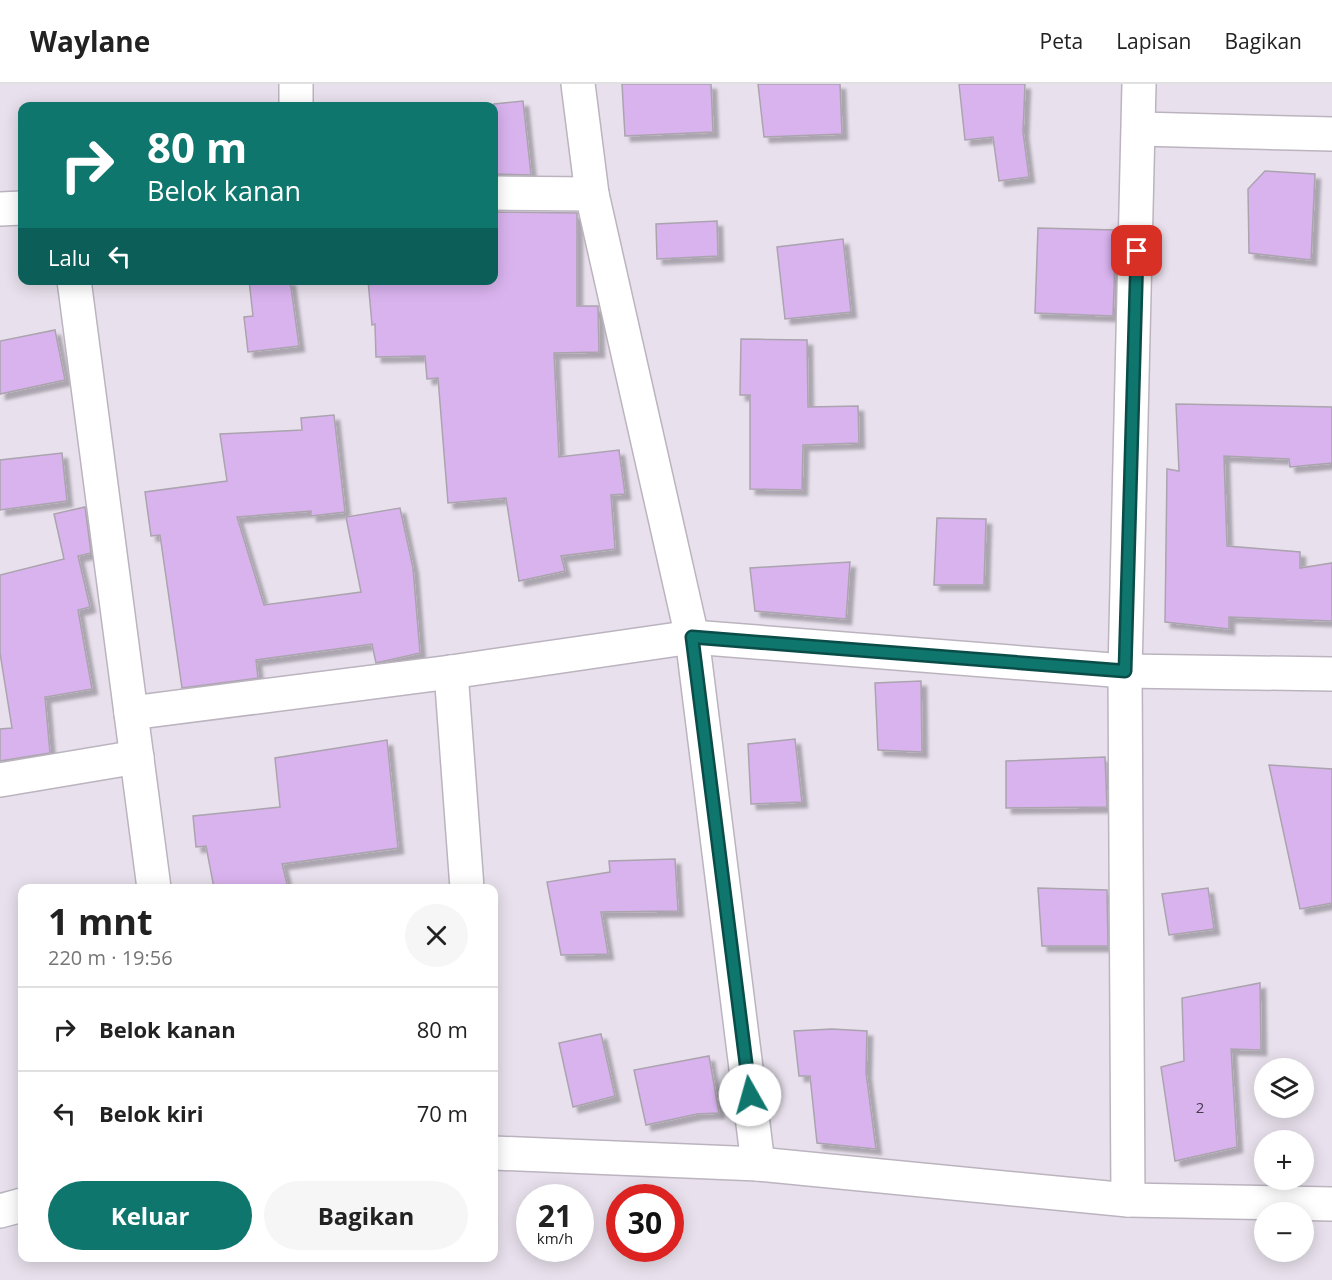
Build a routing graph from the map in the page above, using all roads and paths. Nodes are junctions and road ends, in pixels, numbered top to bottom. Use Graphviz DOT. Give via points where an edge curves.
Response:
graph roads {
  1 [pos="296,84"];
  2 [pos="578,84"];
  3 [pos="1140,84"];
  4 [pos="296,102"];
  5 [pos="1140,129"];
  6 [pos="1332,134"];
  7 [pos="498,193"];
  8 [pos="592,194"];
  9 [pos="18,208"];
  10 [pos="0,209"];
  11 [pos="75,285"];
  12 [pos="692,637"];
  13 [pos="1125,671"];
  14 [pos="451,672"];
  15 [pos="1332,674"];
  16 [pos="131,713"];
  17 [pos="137,758"];
  18 [pos="0,780"];
  19 [pos="153,884"];
  20 [pos="467,884"];
  21 [pos="498,1153"];
  22 [pos="759,1164"];
  23 [pos="1128,1200"];
  24 [pos="1332,1204"];
  25 [pos="18,1206"];
  26 [pos="0,1211"];
  1 -- 4 [label="street"];
  2 -- 8 [label="street"];
  3 -- 5 [label="street"];
  5 -- 6 [label="street"];
  5 -- 13 [label="street"];
  7 -- 8 [label="street"];
  8 -- 12 [label="street"];
  9 -- 10 [label="street"];
  11 -- 16 [label="street"];
  12 -- 13 [label="street"];
  12 -- 14 [label="street"];
  12 -- 22 [label="street"];
  13 -- 15 [label="street"];
  13 -- 23 [label="street"];
  14 -- 16 [label="street"];
  14 -- 20 [label="street"];
  16 -- 17 [label="street"];
  17 -- 18 [label="street"];
  17 -- 19 [label="street"];
  21 -- 22 [label="street"];
  22 -- 23 [label="street"];
  23 -- 24 [label="street"];
  25 -- 26 [label="street"];
}
